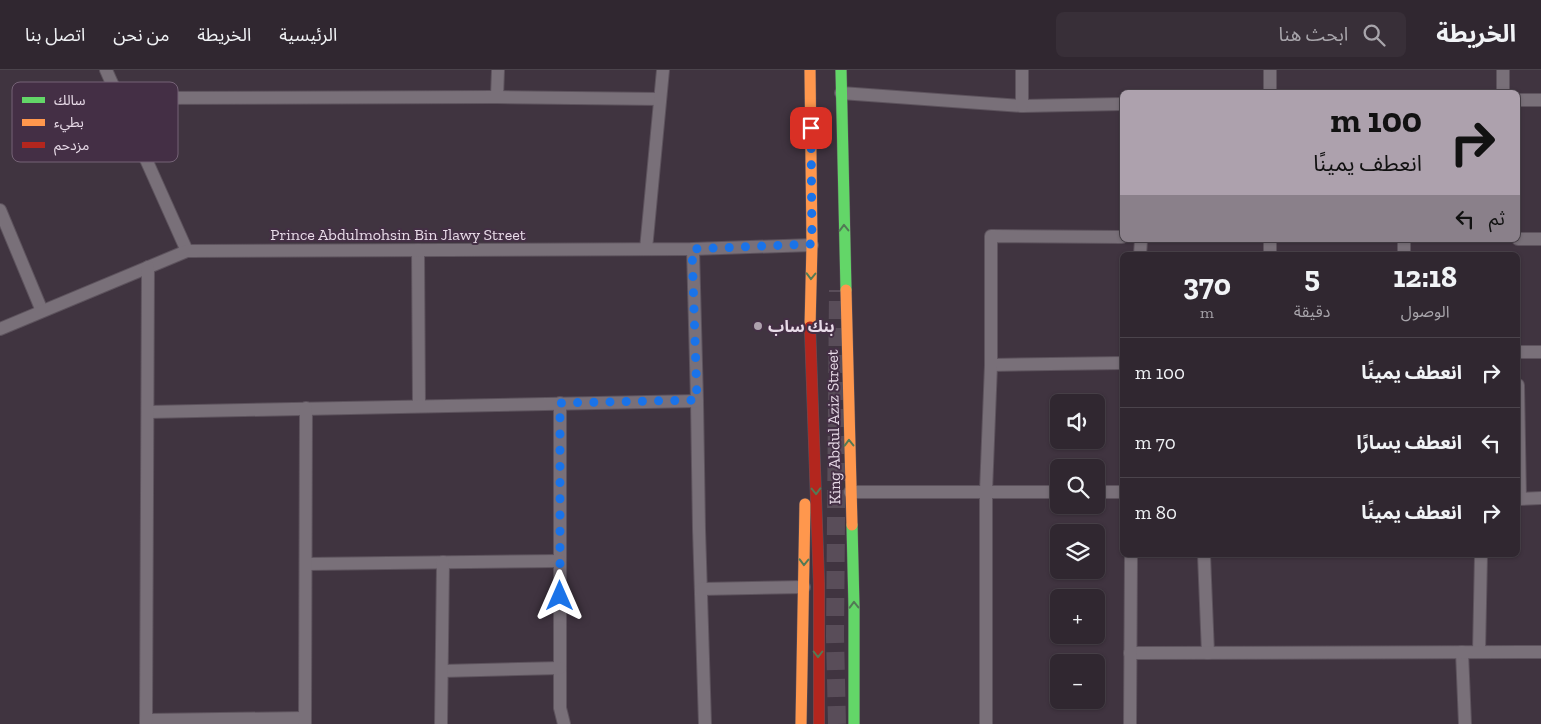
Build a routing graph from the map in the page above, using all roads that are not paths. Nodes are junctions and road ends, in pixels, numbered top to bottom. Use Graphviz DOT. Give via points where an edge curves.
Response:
graph roads {
  1 [pos="106,70"];
  2 [pos="498,70"];
  3 [pos="663,70"];
  4 [pos="810,70"];
  5 [pos="842,70"];
  6 [pos="1022,70"];
  7 [pos="1270,70"];
  8 [pos="1503,70"];
  9 [pos="112,82"];
  10 [pos="1270,90"];
  11 [pos="1502,90"];
  12 [pos="842,93"];
  13 [pos="497,97"];
  14 [pos="178,98"];
  15 [pos="660,99"];
  16 [pos="1520,100"];
  17 [pos="1541,100"];
  18 [pos="1120,104"];
  19 [pos="1022,106"];
  20 [pos="147,162"];
  21 [pos="0,210"];
  22 [pos="1120,237"];
  23 [pos="1520,239"];
  24 [pos="1541,239"];
  25 [pos="812,244"];
  26 [pos="646,249"];
  27 [pos="692,249"];
  28 [pos="418,250"];
  29 [pos="187,251"];
  30 [pos="148,267"];
  31 [pos="42,311"];
  32 [pos="0,328"];
  33 [pos="810,338"];
  34 [pos="1520,352"];
  35 [pos="1541,352"];
  36 [pos="1120,363"];
  37 [pos="991,366"];
  38 [pos="697,400"];
  39 [pos="560,403"];
  40 [pos="419,406"];
  41 [pos="306,408"];
  42 [pos="148,412"];
  43 [pos="986,491"];
  44 [pos="850,492"];
  45 [pos="1050,492"];
  46 [pos="1105,492"];
  47 [pos="1120,492"];
  48 [pos="1541,498"];
  49 [pos="1520,499"];
  50 [pos="1131,557"];
  51 [pos="1204,557"];
  52 [pos="1481,557"];
  53 [pos="560,561"];
  54 [pos="442,562"];
  55 [pos="306,564"];
  56 [pos="804,587"];
  57 [pos="701,589"];
  58 [pos="1462,652"];
  59 [pos="1479,652"];
  60 [pos="1541,652"];
  61 [pos="1130,653"];
  62 [pos="1208,653"];
  63 [pos="560,668"];
  64 [pos="442,670"];
  65 [pos="305,721"];
  66 [pos="146,722"];
  67 [pos="441,724"];
  68 [pos="564,724"];
  69 [pos="705,724"];
  70 [pos="801,724"];
  71 [pos="819,724"];
  72 [pos="854,724"];
  73 [pos="986,724"];
  74 [pos="1130,724"];
  75 [pos="1465,724"];
  1 -- 9 [label="street"];
  2 -- 13 [label="street"];
  3 -- 15 [label="street"];
  4 -- 25 [label="street, King Abdul Aziz Street"];
  5 -- 12 [label="street, King Abdul Aziz Street"];
  6 -- 19 [label="street"];
  7 -- 10 [label="street"];
  8 -- 11 [label="street"];
  12 -- 19 [label="street"];
  44 -- 12 [label="street, King Abdul Aziz Street, one-way"];
  13 -- 14 [label="street"];
  13 -- 15 [label="street"];
  15 -- 26 [label="street"];
  16 -- 17 [label="street"];
  18 -- 19 [label="street"];
  20 -- 29 [label="street"];
  21 -- 31 [label="street"];
  22 -- 37 [label="street" via="991,236"];
  23 -- 24 [label="street"];
  25 -- 27 [label="street, Prince Abdulmohsin Bin Jlawy Street"];
  25 -- 33 [label="street, King Abdul Aziz Street, one-way"];
  26 -- 27 [label="street, Prince Abdulmohsin Bin Jlawy Street"];
  26 -- 28 [label="street, Prince Abdulmohsin Bin Jlawy Street"];
  27 -- 38 [label="street"];
  28 -- 29 [label="street, Prince Abdulmohsin Bin Jlawy Street"];
  28 -- 40 [label="street"];
  29 -- 30 [label="street, Prince Abdulmohsin Bin Jlawy Street"];
  30 -- 31 [label="street, Prince Abdulmohsin Bin Jlawy Street"];
  30 -- 42 [label="street"];
  31 -- 32 [label="street, Prince Abdulmohsin Bin Jlawy Street"];
  33 -- 56 [label="street, King Abdul Aziz Street, one-way"];
  33 -- 71 [label="street, King Abdul Aziz Street, one-way" via="819,584"];
  34 -- 35 [label="street"];
  36 -- 37 [label="street"];
  37 -- 43 [label="street"];
  38 -- 39 [label="street"];
  38 -- 57 [label="street"];
  39 -- 40 [label="street"];
  39 -- 53 [label="street"];
  40 -- 41 [label="street"];
  41 -- 42 [label="street"];
  41 -- 55 [label="street"];
  42 -- 66 [label="street"];
  43 -- 44 [label="street"];
  43 -- 45 [label="street"];
  43 -- 73 [label="street"];
  72 -- 44 [label="street, King Abdul Aziz Street, one-way"];
  46 -- 47 [label="street"];
  48 -- 49 [label="street"];
  50 -- 61 [label="street"];
  51 -- 62 [label="street"];
  52 -- 59 [label="street"];
  53 -- 54 [label="street"];
  53 -- 63 [label="street"];
  54 -- 55 [label="street"];
  54 -- 64 [label="street"];
  55 -- 65 [label="street"];
  56 -- 57 [label="street"];
  56 -- 70 [label="street, King Abdul Aziz Street"];
  57 -- 69 [label="street"];
  58 -- 59 [label="street"];
  58 -- 62 [label="street"];
  58 -- 75 [label="street"];
  59 -- 60 [label="street"];
  61 -- 62 [label="street"];
  61 -- 74 [label="street"];
  63 -- 64 [label="street"];
  63 -- 68 [label="street" via="560,708"];
  64 -- 67 [label="street"];
  65 -- 66 [label="street"];
}
